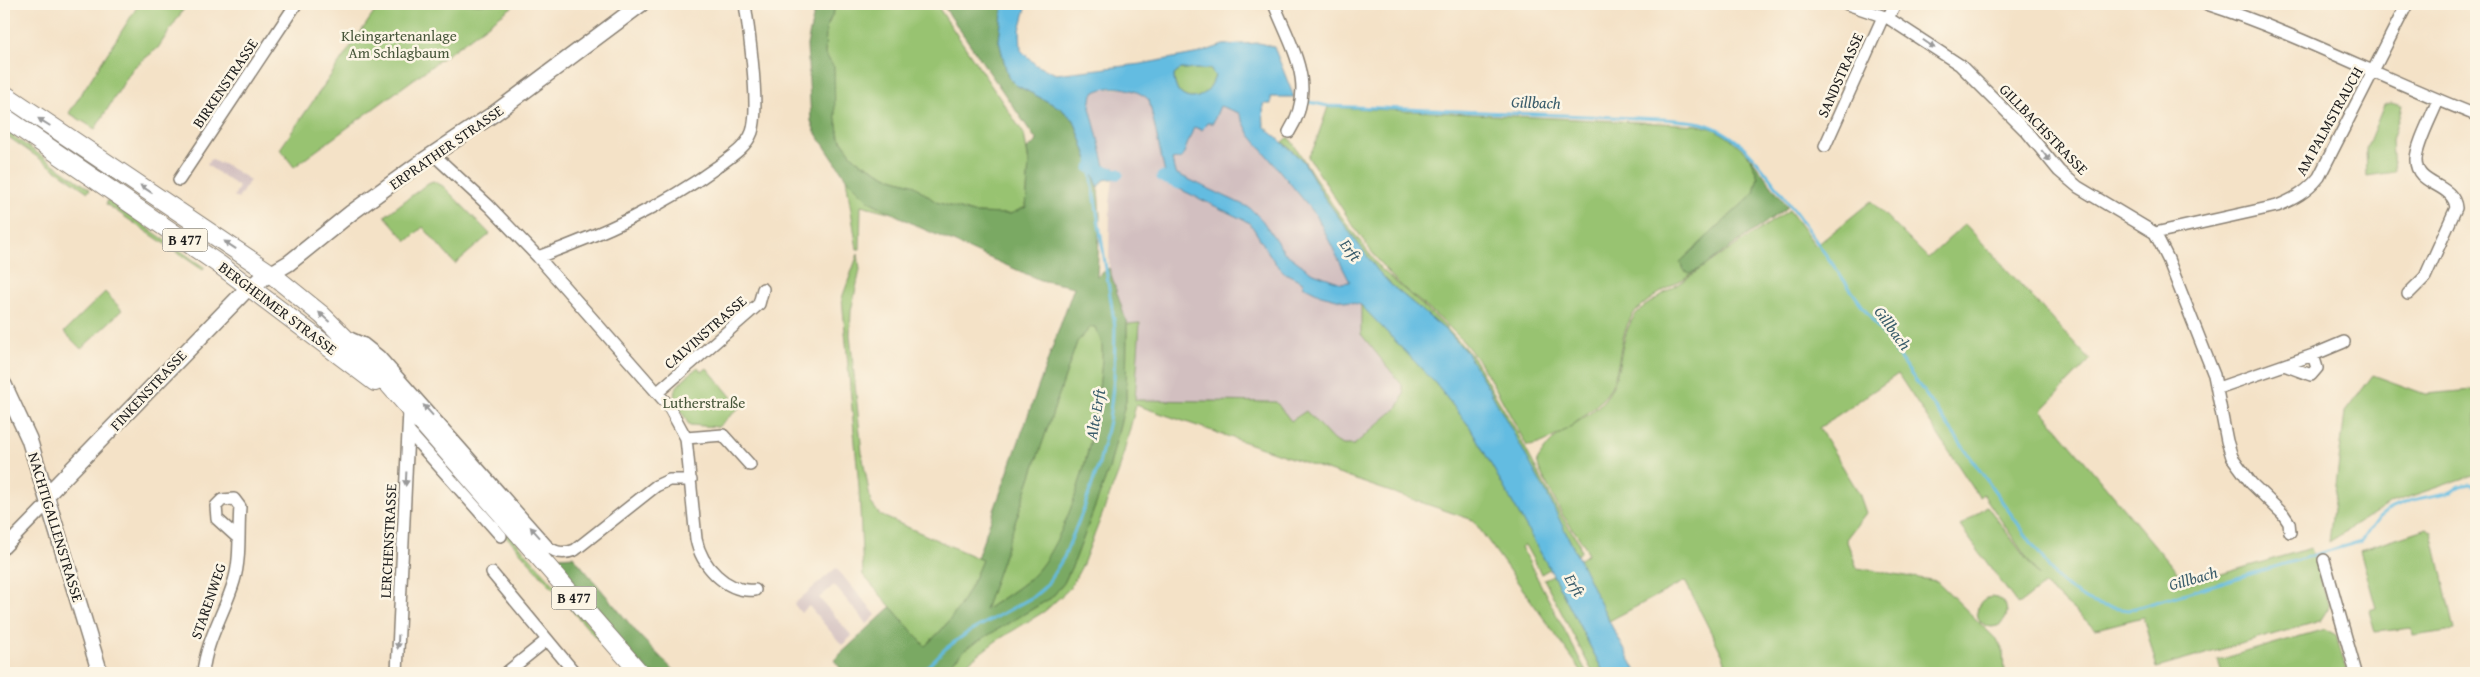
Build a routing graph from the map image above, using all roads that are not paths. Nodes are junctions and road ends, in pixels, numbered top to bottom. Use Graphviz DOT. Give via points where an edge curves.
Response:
graph roads {
  1 [pos="296,4"];
  2 [pos="641,4"];
  3 [pos="745,4"];
  4 [pos="1274,4"];
  5 [pos="1847,4"];
  6 [pos="1895,4"];
  7 [pos="2207,4"];
  8 [pos="2407,4"];
  9 [pos="1886,17"];
  10 [pos="2373,72"];
  11 [pos="4,94"];
  12 [pos="2438,100"];
  13 [pos="2476,114"];
  14 [pos="4,117"];
  15 [pos="1289,132"];
  16 [pos="1825,146"];
  17 [pos="434,155"];
  18 [pos="180,180"];
  19 [pos="2155,233"];
  20 [pos="538,258"];
  21 [pos="270,273"];
  22 [pos="250,286"];
  23 [pos="763,289"];
  24 [pos="2408,294"];
  25 [pos="346,337"];
  26 [pos="2344,342"];
  27 [pos="2313,355"];
  28 [pos="2284,365"];
  29 [pos="4,385"];
  30 [pos="2218,388"];
  31 [pos="658,392"];
  32 [pos="405,406"];
  33 [pos="10,409"];
  34 [pos="408,430"];
  35 [pos="686,438"];
  36 [pos="750,465"];
  37 [pos="691,480"];
  38 [pos="48,498"];
  39 [pos="2290,532"];
  40 [pos="501,536"];
  41 [pos="238,538"];
  42 [pos="4,548"];
  43 [pos="2324,560"];
  44 [pos="492,573"];
  45 [pos="755,590"];
  46 [pos="547,640"];
  47 [pos="100,673"];
  48 [pos="203,673"];
  49 [pos="397,673"];
  50 [pos="506,673"];
  51 [pos="575,673"];
  52 [pos="640,673"];
  53 [pos="2356,673"];
  1 -- 18 [label="street, BIRKENSTRASSE"];
  2 -- 17 [label="main road, ERPRATHER STRASSE" via="496,113"];
  3 -- 20 [label="street" via="753,74 754,123 745,144 696,181 647,211"];
  4 -- 15 [label="street" via="1304,89 1301,106"];
  5 -- 9 [label="street, GILLBACHSTRASSE"];
  6 -- 9 [label="street, SANDSTRASSE"];
  7 -- 10 [label="street" via="2253,18"];
  8 -- 10 [label="street, AM PALMSTRAUCH"];
  9 -- 16 [label="street, SANDSTRASSE"];
  9 -- 19 [label="street, GILLBACHSTRASSE, one-way" via="1960,66 2078,187"];
  10 -- 12 [label="street"];
  10 -- 19 [label="street, AM PALMSTRAUCH" via="2318,177 2304,193 2276,206"];
  21 -- 11 [label="main road, BERGHEIMER STRASSE / B 477, one-way"];
  12 -- 13 [label="street"];
  12 -- 24 [label="street" via="2418,152 2417,167 2423,178 2451,194 2456,208 2425,277"];
  14 -- 22 [label="main road, BERGHEIMER STRASSE / B 477"];
  17 -- 20 [label="street"];
  17 -- 21 [label="main road, ERPRATHER STRASSE" via="289,263"];
  19 -- 30 [label="street"];
  20 -- 31 [label="street"];
  21 -- 22 [label="main road, ERPRATHER STRASSE"];
  25 -- 21 [label="main road, BERGHEIMER STRASSE / B 477, one-way"];
  22 -- 32 [label="main road, BERGHEIMER STRASSE / B 477"];
  22 -- 38 [label="main road, FINKENSTRASSE"];
  23 -- 31 [label="street, CALVINSTRASSE" via="759,304"];
  25 -- 32 [label="main road, BERGHEIMER STRASSE / B 477"];
  37 -- 25 [label="street, BERGHEIMER STRASSE, one-way" via="669,480 656,486 575,550 560,553 548,546 379,356 364,344"];
  26 -- 27 [label="street"];
  27 -- 28 [label="street"];
  27 -- 28 [label="street" via="2317,368 2311,375"];
  28 -- 30 [label="street"];
  29 -- 33 [label="main road, NACHTIGALLENSTRASSE"];
  30 -- 39 [label="street" via="2232,457 2251,483 2283,514"];
  31 -- 35 [label="street"];
  32 -- 34 [label="street, LERCHENSTRASSE"];
  32 -- 52 [label="main road, BERGHEIMER STRASSE / B 477"];
  33 -- 38 [label="main road, NACHTIGALLENSTRASSE"];
  34 -- 40 [label="street"];
  34 -- 49 [label="street, LERCHENSTRASSE, one-way"];
  35 -- 36 [label="street" via="723,435"];
  35 -- 37 [label="street"];
  37 -- 45 [label="street" via="696,539 704,561 717,575 738,589"];
  38 -- 42 [label="street, FINKENSTRASSE"];
  38 -- 47 [label="main road, NACHTIGALLENSTRASSE"];
  41 -- 48 [label="street, STARENWEG" via="234,582 207,651"];
  43 -- 53 [label="street"];
  44 -- 46 [label="street"];
  46 -- 50 [label="street"];
  46 -- 51 [label="street"];
}
